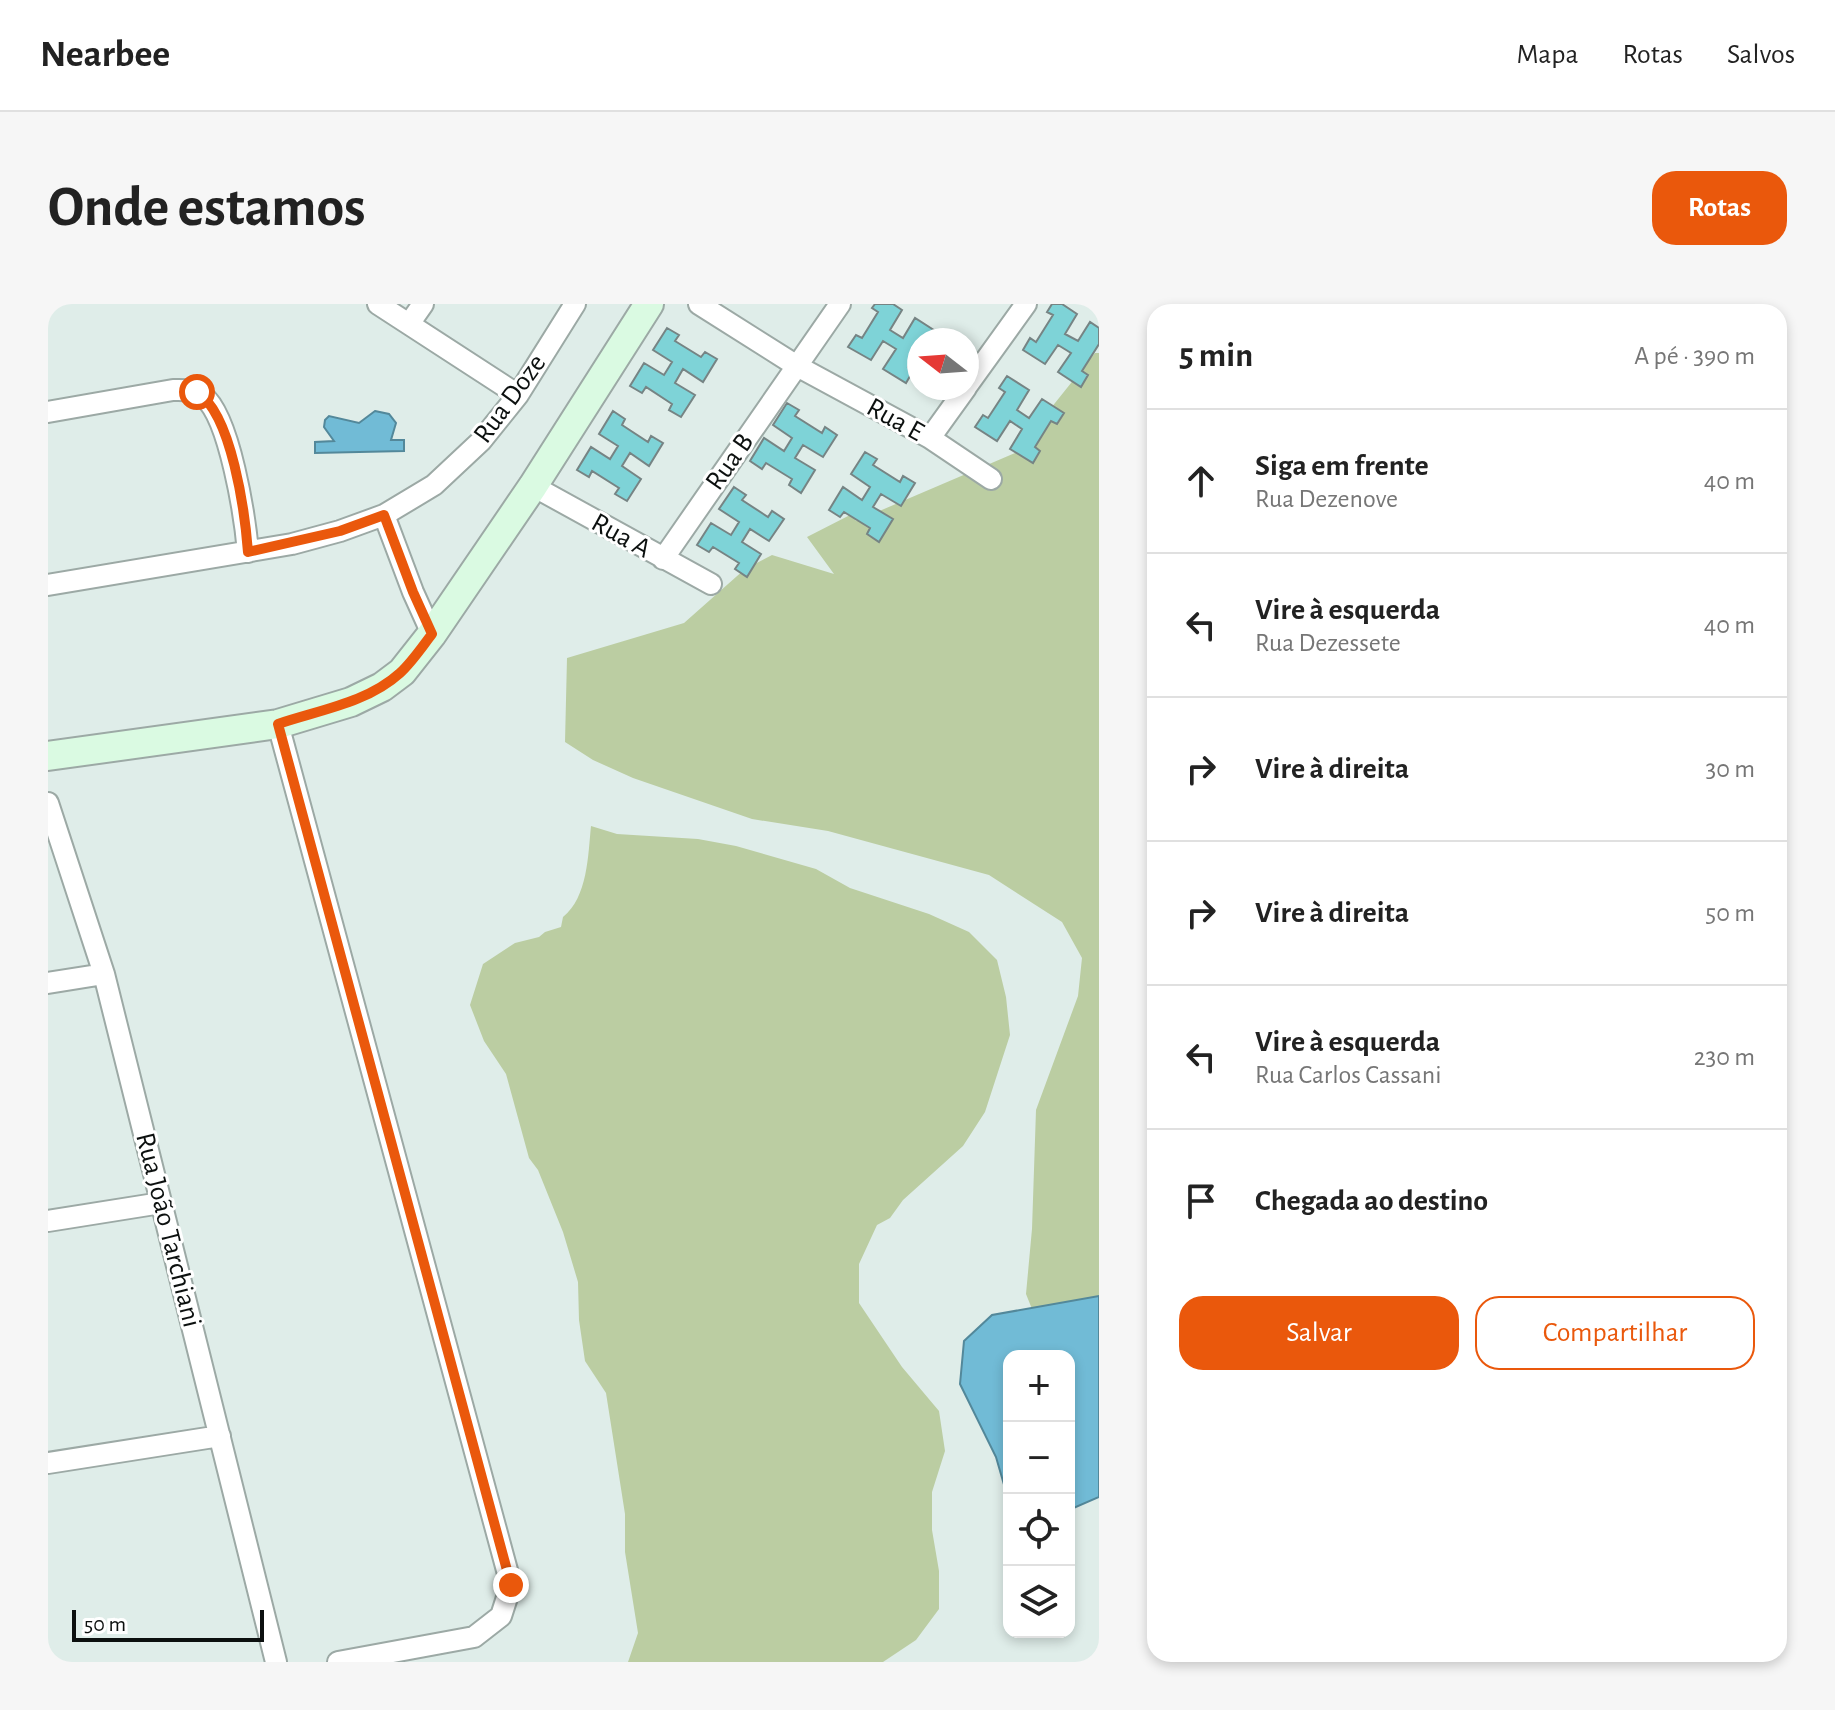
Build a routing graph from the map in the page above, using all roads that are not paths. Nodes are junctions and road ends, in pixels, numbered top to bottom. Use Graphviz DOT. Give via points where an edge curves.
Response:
graph roads {
  1 [pos="378,304"];
  2 [pos="423,304"];
  3 [pos="575,304"];
  4 [pos="649,304"];
  5 [pos="699,304"];
  6 [pos="840,304"];
  7 [pos="1026,304"];
  8 [pos="409,324"];
  9 [pos="797,366"];
  10 [pos="979,369"];
  11 [pos="518,395"];
  12 [pos="957,400"];
  13 [pos="48,412"];
  14 [pos="930,438"];
  15 [pos="991,479"];
  16 [pos="533,486"];
  17 [pos="384,515"];
  18 [pos="248,552"];
  19 [pos="663,559"];
  20 [pos="711,584"];
  21 [pos="48,585"];
  22 [pos="432,634"];
  23 [pos="278,724"];
  24 [pos="48,756"];
  25 [pos="48,803"];
  26 [pos="104,974"];
  27 [pos="48,983"];
  28 [pos="161,1203"];
  29 [pos="48,1221"];
  30 [pos="220,1436"];
  31 [pos="48,1463"];
  32 [pos="276,1662"];
  33 [pos="338,1662"];
  1 -- 8 [label="street"];
  2 -- 8 [label="street"];
  3 -- 11 [label="street, Rua Doze"];
  4 -- 16 [label="street"];
  5 -- 9 [label="street, Rua E"];
  6 -- 9 [label="street, Rua B"];
  7 -- 10 [label="street"];
  8 -- 11 [label="street"];
  9 -- 14 [label="street, Rua E"];
  9 -- 19 [label="street, Rua B"];
  11 -- 17 [label="street, Rua Doze" via="481,441 434,485"];
  12 -- 14 [label="street"];
  13 -- 18 [label="street" via="173,390 205,397 230,452"];
  14 -- 15 [label="street, Rua E"];
  16 -- 19 [label="street, Rua A"];
  16 -- 22 [label="street"];
  17 -- 18 [label="street, Rua Doze"];
  17 -- 22 [label="street"];
  18 -- 21 [label="street, Rua Doze"];
  19 -- 20 [label="street, Rua A"];
  22 -- 23 [label="street" via="402,672 382,687"];
  23 -- 24 [label="street"];
  23 -- 33 [label="street" via="511,1585 501,1616 474,1637"];
  25 -- 26 [label="street, Rua João Tarchiani"];
  26 -- 27 [label="street"];
  26 -- 28 [label="street, Rua João Tarchiani"];
  28 -- 29 [label="street"];
  28 -- 30 [label="street, Rua João Tarchiani"];
  30 -- 31 [label="street"];
  30 -- 32 [label="street, Rua João Tarchiani"];
}
